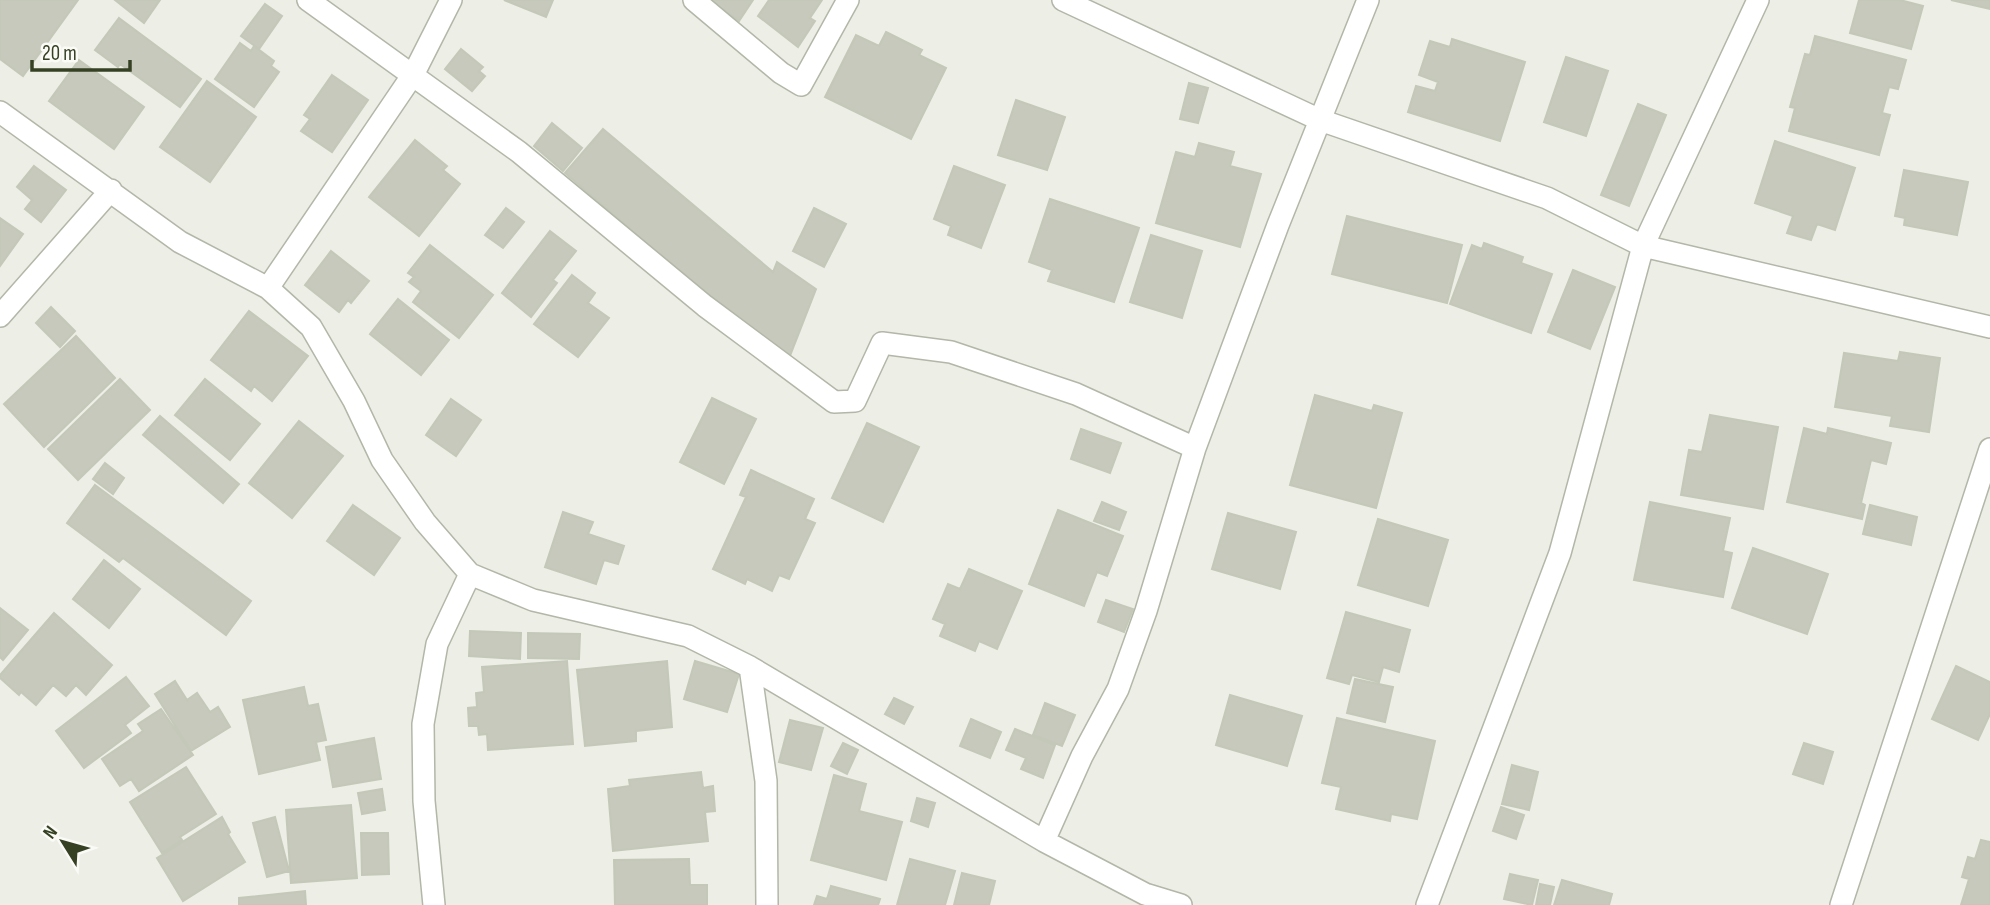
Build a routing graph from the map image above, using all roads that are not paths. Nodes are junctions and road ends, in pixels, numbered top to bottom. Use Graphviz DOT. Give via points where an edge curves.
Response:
graph roads {
  1 [pos="308,0"];
  2 [pos="451,0"];
  3 [pos="694,0"];
  4 [pos="848,0"];
  5 [pos="1063,0"];
  6 [pos="1368,0"];
  7 [pos="1758,0"];
  8 [pos="414,74"];
  9 [pos="0,112"];
  10 [pos="1320,120"];
  11 [pos="111,190"];
  12 [pos="1643,246"];
  13 [pos="268,288"];
  14 [pos="0,316"];
  15 [pos="1990,327"];
  16 [pos="1195,448"];
  17 [pos="1990,449"];
  18 [pos="470,574"];
  19 [pos="750,667"];
  20 [pos="1044,841"];
  21 [pos="1143,899"];
  22 [pos="434,905"];
  23 [pos="767,905"];
  24 [pos="1181,905"];
  25 [pos="1427,905"];
  26 [pos="1841,905"];
  1 -- 8 [label="street"];
  2 -- 8 [label="street"];
  3 -- 4 [label="street" via="801,85"];
  5 -- 10 [label="street"];
  6 -- 10 [label="street"];
  7 -- 12 [label="street"];
  8 -- 13 [label="street"];
  8 -- 16 [label="street" via="519,152 705,306 834,402 855,401 882,343 951,352 1063,390"];
  9 -- 11 [label="street"];
  10 -- 12 [label="street" via="1547,198"];
  10 -- 16 [label="street"];
  11 -- 13 [label="street" via="180,242"];
  11 -- 14 [label="street"];
  12 -- 15 [label="street"];
  12 -- 25 [label="street" via="1560,553"];
  13 -- 18 [label="street" via="311,327 382,460 425,522"];
  16 -- 20 [label="street" via="1118,689"];
  17 -- 26 [label="street"];
  18 -- 19 [label="street" via="533,600 688,636"];
  18 -- 22 [label="street" via="437,644 423,724 424,801"];
  19 -- 20 [label="street"];
  19 -- 23 [label="street" via="766,781"];
  20 -- 21 [label="street"];
  21 -- 24 [label="street"];
}
